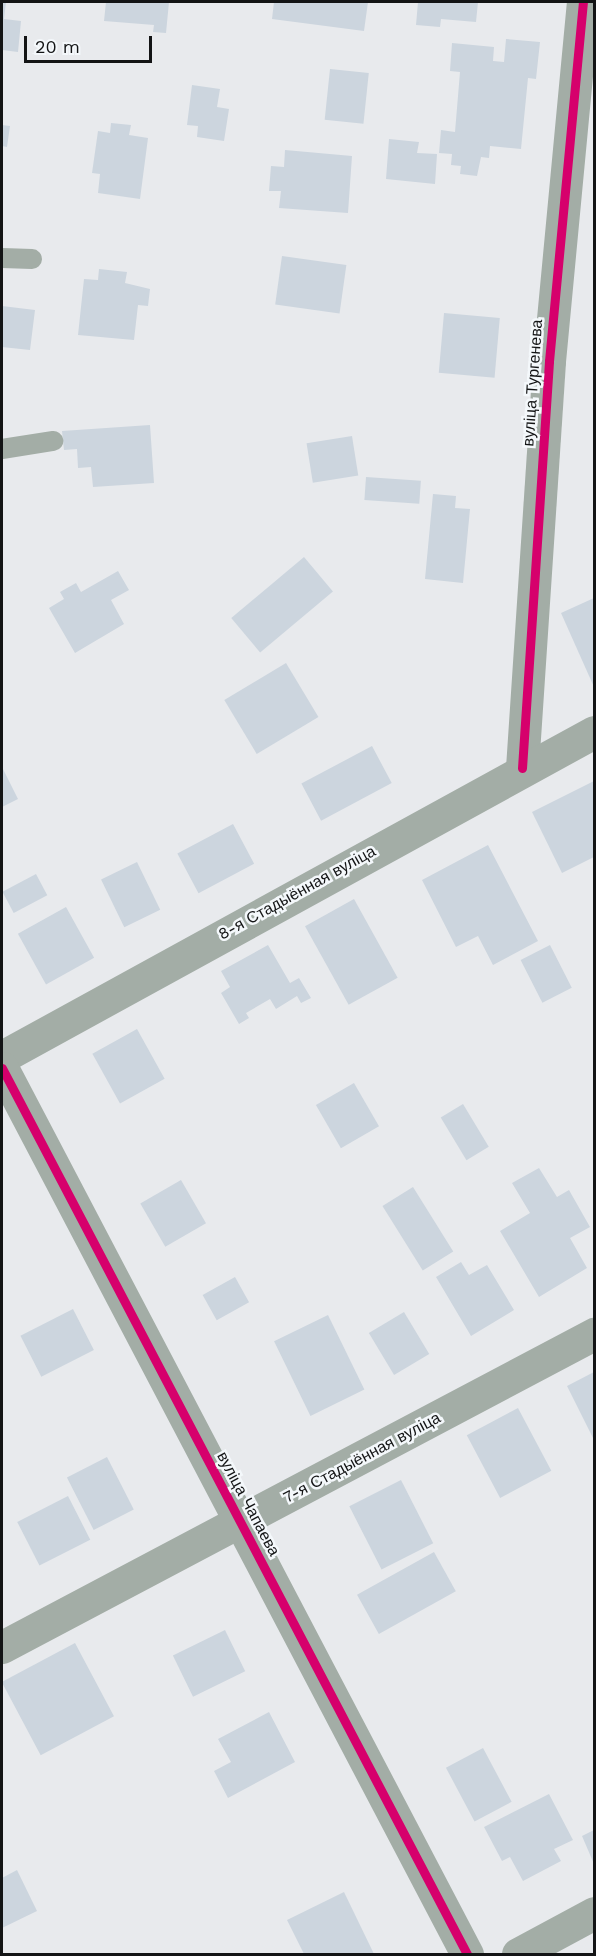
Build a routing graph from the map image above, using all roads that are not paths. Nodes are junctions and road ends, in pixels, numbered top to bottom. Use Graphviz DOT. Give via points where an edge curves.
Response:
graph roads {
  1 [pos="583,2"];
  2 [pos="2,258"];
  3 [pos="32,259"];
  4 [pos="53,441"];
  5 [pos="2,449"];
  6 [pos="594,732"];
  7 [pos="522,768"];
  8 [pos="2,1057"];
  9 [pos="2,1068"];
  10 [pos="594,1334"];
  11 [pos="241,1523"];
  12 [pos="2,1647"];
  13 [pos="594,1913"];
  14 [pos="467,1954"];
  15 [pos="518,1954"];
  1 -- 7 [label="street, вуліца Тургенева" via="549,361"];
  2 -- 3 [label="lane"];
  4 -- 5 [label="lane"];
  6 -- 7 [label="street, 8-я Стадыённая вуліца"];
  7 -- 8 [label="street, 8-я Стадыённая вуліца"];
  9 -- 11 [label="street, вуліца Чапаева"];
  10 -- 11 [label="street, 7-я Стадыённая вуліца"];
  11 -- 12 [label="street, 7-я Стадыённая вуліца"];
  11 -- 14 [label="street, вуліца Чапаева"];
  13 -- 15 [label="street"];
}
